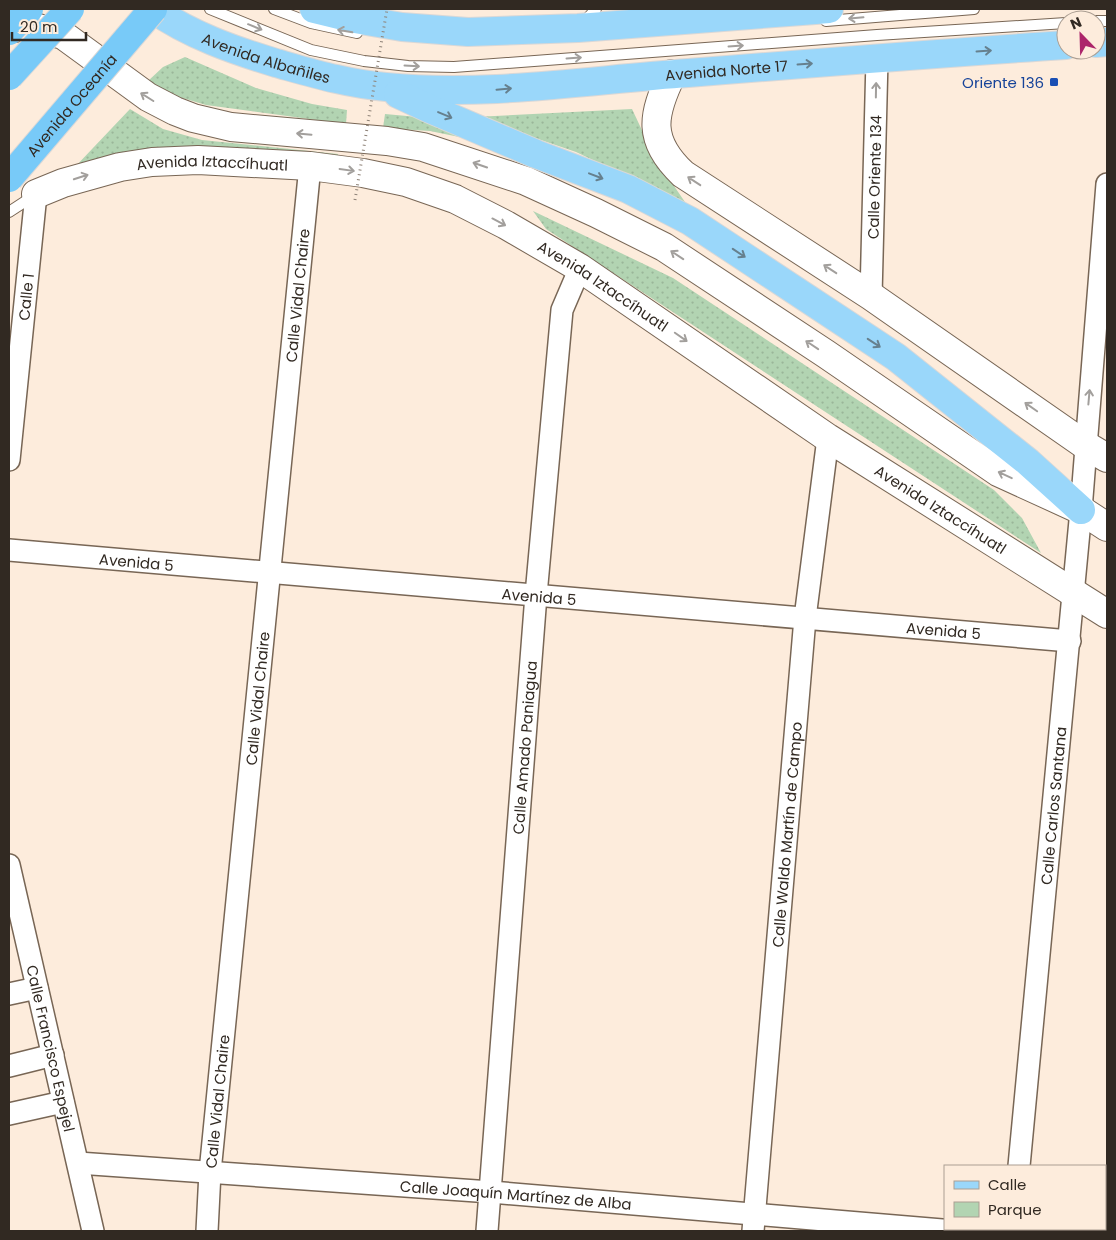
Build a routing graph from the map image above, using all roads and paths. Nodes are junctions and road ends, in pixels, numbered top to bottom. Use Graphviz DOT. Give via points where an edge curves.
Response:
graph roads {
  1 [pos="28,9"];
  2 [pos="70,9"];
  3 [pos="153,9"];
  4 [pos="210,9"];
  5 [pos="274,9"];
  6 [pos="314,9"];
  7 [pos="387,9"];
  8 [pos="974,9"];
  9 [pos="715,13"];
  10 [pos="822,15"];
  11 [pos="587,18"];
  12 [pos="1056,24"];
  13 [pos="370,35"];
  14 [pos="1056,46"];
  15 [pos="10,48"];
  16 [pos="876,59"];
  17 [pos="672,74"];
  18 [pos="385,87"];
  19 [pos="310,166"];
  20 [pos="9,178"];
  21 [pos="1107,184"];
  22 [pos="36,194"];
  23 [pos="355,200"];
  24 [pos="9,212"];
  25 [pos="580,268"];
  26 [pos="871,296"];
  27 [pos="828,438"];
  28 [pos="1096,452"];
  29 [pos="9,460"];
  30 [pos="1081,510"];
  31 [pos="1107,527"];
  32 [pos="9,550"];
  33 [pos="271,575"];
  34 [pos="1073,592"];
  35 [pos="536,595"];
  36 [pos="1107,614"];
  37 [pos="805,618"];
  38 [pos="1070,641"];
  39 [pos="9,865"];
  40 [pos="37,988"];
  41 [pos="9,994"];
  42 [pos="53,1055"];
  43 [pos="9,1066"];
  44 [pos="63,1102"];
  45 [pos="9,1114"];
  46 [pos="78,1163"];
  47 [pos="1019,1165"];
  48 [pos="210,1172"];
  49 [pos="490,1192"];
  50 [pos="753,1223"];
  51 [pos="93,1231"];
  52 [pos="207,1231"];
  53 [pos="487,1231"];
  54 [pos="954,1231"];
  1 -- 15 [label="highway, bridge"];
  2 -- 15 [label="highway, bridge"];
  3 -- 18 [label="main road, Avenida Albañiles" via="183,28 225,47 319,75"];
  3 -- 20 [label="highway, Avenida Oceanía, bridge"];
  4 -- 12 [label="lane, one-way" via="311,50 364,61 445,67"];
  13 -- 5 [label="lane, one-way" via="311,23"];
  6 -- 11 [label="main road" via="402,27 468,32"];
  7 -- 23 [label="path, bridge"];
  8 -- 10 [label="lane, one-way"];
  9 -- 10 [label="main road"];
  9 -- 11 [label="main road"];
  16 -- 14 [label="main road, Avenida Norte 17, one-way"];
  30 -- 15 [label="main road, one-way" via="998,472 664,247 526,182 423,147 231,128 193,118 148,97 63,35 38,28 20,27"];
  17 -- 16 [label="main road, Avenida Norte 17, one-way"];
  26 -- 16 [label="street, Calle Oriente 134, one-way"];
  18 -- 17 [label="main road, Avenida Norte 17, one-way" via="488,91"];
  26 -- 17 [label="main road, one-way" via="683,174 671,163 658,139 656,117 660,98"];
  18 -- 30 [label="main road, one-way" via="518,146 628,188 690,221 896,357 1028,462"];
  22 -- 19 [label="main road, Avenida Iztaccíhuatl, one-way" via="89,175 152,162 198,160"];
  19 -- 25 [label="main road, Avenida Iztaccíhuatl, one-way" via="406,182 455,199"];
  19 -- 33 [label="street, Calle Vidal Chaire"];
  28 -- 21 [label="street, Calle Carlos Santana, one-way"];
  22 -- 24 [label="lane"];
  22 -- 29 [label="street, Calle 1"];
  25 -- 27 [label="main road, Avenida Iztaccíhuatl, one-way"];
  25 -- 35 [label="street, Calle Amado Paniagua" via="562,310"];
  28 -- 26 [label="main road, one-way"];
  27 -- 34 [label="main road, Avenida Iztaccíhuatl"];
  27 -- 37 [label="street, Calle Waldo Martín de Campo"];
  28 -- 30 [label="street, Calle Carlos Santana"];
  30 -- 31 [label="main road"];
  30 -- 34 [label="street, Calle Carlos Santana"];
  32 -- 33 [label="street, Avenida 5"];
  33 -- 35 [label="street, Avenida 5"];
  33 -- 48 [label="street, Calle Vidal Chaire"];
  34 -- 36 [label="main road, Avenida Iztaccíhuatl"];
  34 -- 38 [label="street, Calle Carlos Santana"];
  35 -- 37 [label="street, Avenida 5"];
  35 -- 49 [label="street, Calle Amado Paniagua"];
  37 -- 38 [label="street, Avenida 5"];
  37 -- 50 [label="street, Calle Waldo Martín de Campo"];
  38 -- 47 [label="street, Calle Carlos Santana"];
  39 -- 40 [label="street, Calle Francisco Espejel"];
  40 -- 41 [label="street"];
  40 -- 42 [label="street, Calle Francisco Espejel"];
  42 -- 43 [label="street"];
  42 -- 44 [label="street, Calle Francisco Espejel"];
  44 -- 45 [label="street"];
  44 -- 46 [label="street, Calle Francisco Espejel"];
  46 -- 48 [label="street, Calle Joaquín Martínez de Alba"];
  46 -- 51 [label="street, Calle Francisco Espejel"];
  48 -- 49 [label="street, Calle Joaquín Martínez de Alba"];
  48 -- 52 [label="street, Calle Vidal Chaire"];
  49 -- 50 [label="street, Calle Joaquín Martínez de Alba"];
  49 -- 53 [label="street, Calle Amado Paniagua"];
  50 -- 54 [label="street, Calle Joaquín Martínez de Alba"];
}
